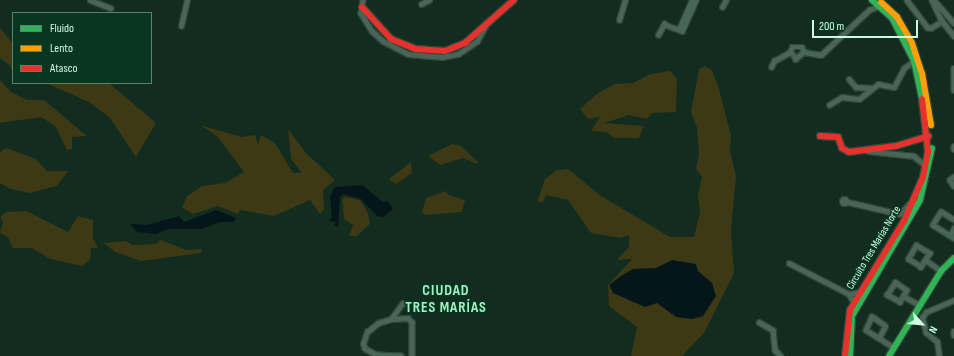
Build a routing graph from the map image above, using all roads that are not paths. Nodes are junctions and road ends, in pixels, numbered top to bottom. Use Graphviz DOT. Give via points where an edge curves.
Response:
graph roads {
  1 [pos="90,0"];
  2 [pos="187,0"];
  3 [pos="363,0"];
  4 [pos="429,0"];
  5 [pos="514,0"];
  6 [pos="625,0"];
  7 [pos="692,0"];
  8 [pos="696,0"];
  9 [pos="726,0"];
  10 [pos="872,0"];
  11 [pos="907,0"];
  12 [pos="933,0"];
  13 [pos="880,3"];
  14 [pos="421,4"];
  15 [pos="722,6"];
  16 [pos="362,7"];
  17 [pos="111,8"];
  18 [pos="869,10"];
  19 [pos="619,20"];
  20 [pos="942,21"];
  21 [pos="954,23"];
  22 [pos="180,26"];
  23 [pos="679,29"];
  24 [pos="658,35"];
  25 [pos="954,36"];
  26 [pos="790,52"];
  27 [pos="804,52"];
  28 [pos="914,61"];
  29 [pos="771,67"];
  30 [pos="954,68"];
  31 [pos="920,73"];
  32 [pos="953,75"];
  33 [pos="849,79"];
  34 [pos="871,88"];
  35 [pos="954,90"];
  36 [pos="830,105"];
  37 [pos="820,136"];
  38 [pos="928,136"];
  39 [pos="896,146"];
  40 [pos="866,151"];
  41 [pos="897,154"];
  42 [pos="926,165"];
  43 [pos="954,177"];
  44 [pos="954,186"];
  45 [pos="917,199"];
  46 [pos="848,202"];
  47 [pos="900,214"];
  48 [pos="954,220"];
  49 [pos="904,221"];
  50 [pos="954,228"];
  51 [pos="952,236"];
  52 [pos="954,258"];
  53 [pos="926,260"];
  54 [pos="789,263"];
  55 [pos="941,270"];
  56 [pos="859,292"];
  57 [pos="849,294"];
  58 [pos="904,296"];
  59 [pos="954,300"];
  60 [pos="854,302"];
  61 [pos="402,304"];
  62 [pos="918,309"];
  63 [pos="926,312"];
  64 [pos="391,318"];
  65 [pos="922,318"];
  66 [pos="759,322"];
  67 [pos="954,331"];
  68 [pos="954,335"];
  69 [pos="879,338"];
  70 [pos="892,347"];
  71 [pos="401,356"];
  72 [pos="412,356"];
  73 [pos="781,356"];
  74 [pos="845,356"];
  75 [pos="850,356"];
  76 [pos="888,356"];
  77 [pos="939,356"];
  1 -- 17 [label="street"];
  2 -- 22 [label="street"];
  3 -- 16 [label="street"];
  4 -- 14 [label="street"];
  5 -- 16 [label="street" via="456,48 416,49 391,39"];
  6 -- 19 [label="street"];
  7 -- 23 [label="street"];
  8 -- 23 [label="street" via="682,31"];
  9 -- 15 [label="street"];
  10 -- 13 [label="street, Circuito Tres Marías Norte"];
  10 -- 18 [label="street"];
  11 -- 20 [label="street" via="928,27 931,28"];
  12 -- 20 [label="street"];
  12 -- 21 [label="street"];
  13 -- 18 [label="street"];
  13 -- 28 [label="street, Circuito Tres Marías Norte" via="900,29"];
  13 -- 31 [label="street, Circuito Tres Marías Norte" via="891,10 904,28"];
  18 -- 27 [label="street" via="821,55"];
  20 -- 25 [label="street"];
  23 -- 24 [label="street" via="664,24"];
  26 -- 27 [label="street" via="797,45"];
  26 -- 27 [label="street" via="796,59"];
  26 -- 29 [label="street" via="779,56"];
  28 -- 31 [label="street, Circuito Tres Marías Norte"];
  28 -- 34 [label="street" via="904,68 897,86 878,84"];
  30 -- 32 [label="street"];
  31 -- 38 [label="street, Circuito Tres Marías Norte"];
  31 -- 45 [label="street, Circuito Tres Marías Norte" via="932,140 930,164"];
  32 -- 35 [label="street"];
  33 -- 34 [label="street" via="856,87"];
  34 -- 36 [label="street" via="859,99 842,97"];
  37 -- 40 [label="street" via="838,137 844,151"];
  38 -- 39 [label="street"];
  38 -- 42 [label="street, Circuito Tres Marías Norte"];
  39 -- 40 [label="street"];
  39 -- 41 [label="street"];
  40 -- 41 [label="street"];
  41 -- 42 [label="street" via="914,156"];
  42 -- 45 [label="street, Circuito Tres Marías Norte"];
  43 -- 44 [label="street" via="950,180"];
  45 -- 47 [label="street"];
  45 -- 49 [label="street, Circuito Tres Marías Norte"];
  45 -- 75 [label="street, Circuito Tres Marías Norte" via="859,300 850,332"];
  46 -- 47 [label="street"];
  47 -- 49 [label="street"];
  48 -- 51 [label="street" via="941,212 933,225"];
  49 -- 56 [label="street, Circuito Tres Marías Norte"];
  50 -- 51 [label="street"];
  52 -- 55 [label="street"];
  53 -- 53 [label="street" via="930,253 916,245 908,259 921,267"];
  53 -- 55 [label="street"];
  54 -- 57 [label="street"];
  55 -- 62 [label="street"];
  56 -- 57 [label="street"];
  56 -- 60 [label="street, Circuito Tres Marías Norte"];
  57 -- 60 [label="street"];
  58 -- 58 [label="street" via="907,290 895,282 887,295 900,302"];
  58 -- 62 [label="street"];
  59 -- 63 [label="street"];
  60 -- 74 [label="street, Circuito Tres Marías Norte" via="846,324"];
  61 -- 64 [label="street"];
  62 -- 63 [label="street"];
  62 -- 65 [label="street"];
  62 -- 70 [label="street"];
  63 -- 65 [label="street"];
  64 -- 71 [label="street" via="372,327 364,337 363,344 365,349 376,355"];
  64 -- 72 [label="street" via="408,318 412,322"];
  65 -- 77 [label="street" via="926,334 937,342"];
  66 -- 73 [label="street" via="773,330 775,350"];
  67 -- 68 [label="street"];
  69 -- 69 [label="street" via="866,330 872,318 885,326"];
  69 -- 70 [label="street"];
  70 -- 76 [label="street"];
}
